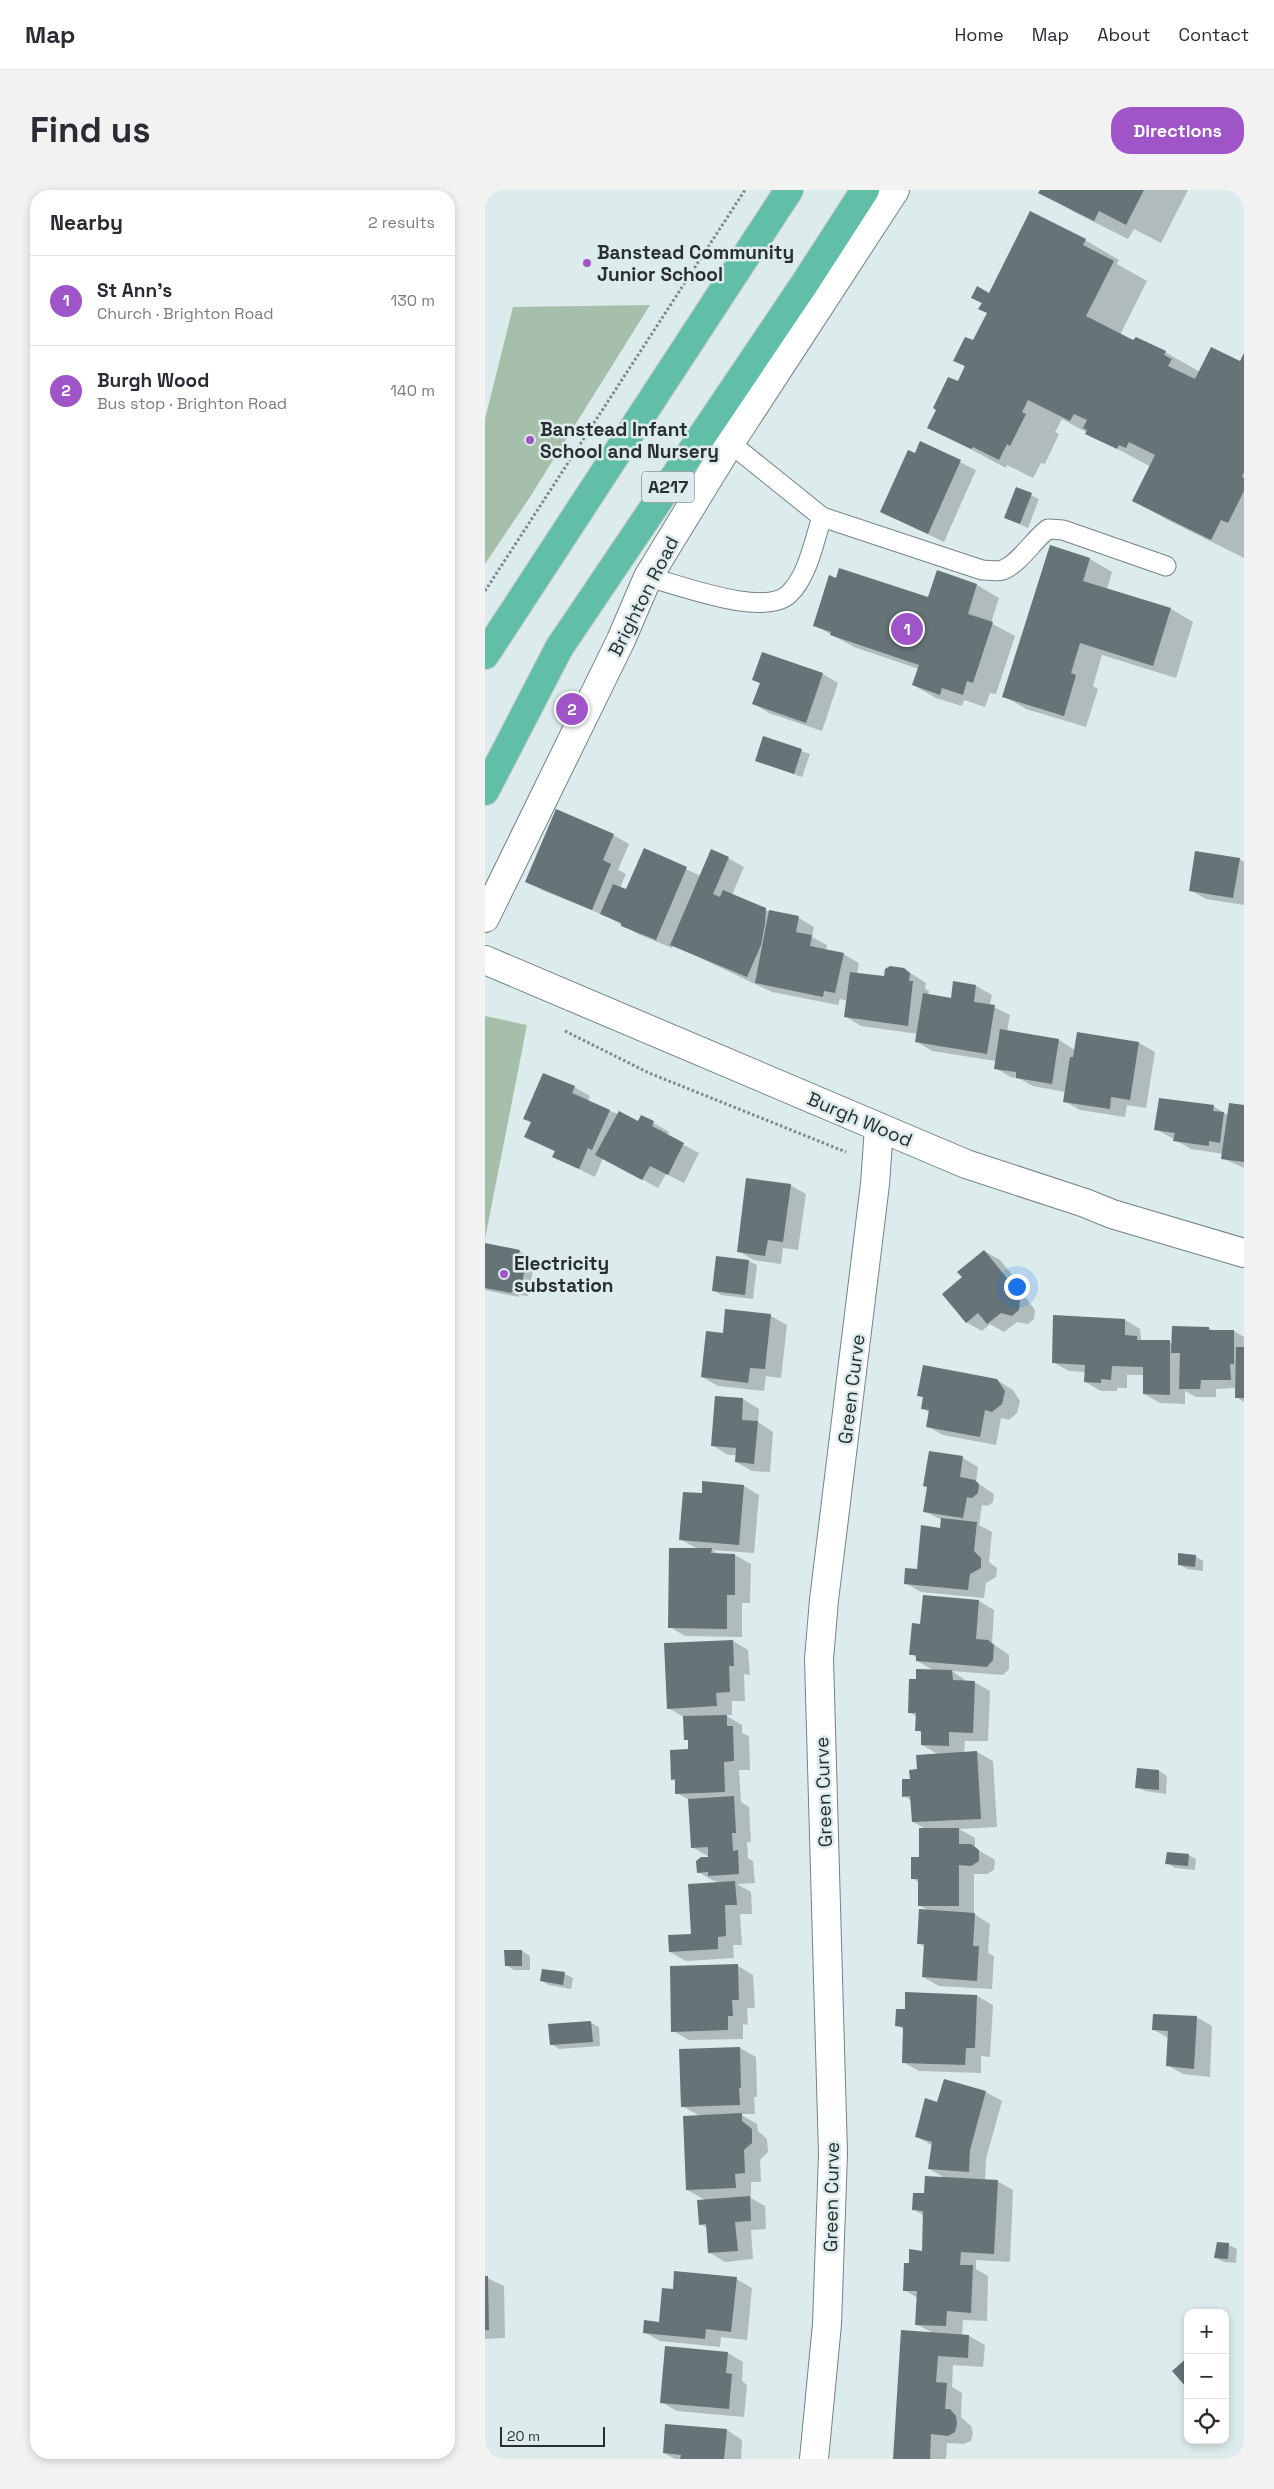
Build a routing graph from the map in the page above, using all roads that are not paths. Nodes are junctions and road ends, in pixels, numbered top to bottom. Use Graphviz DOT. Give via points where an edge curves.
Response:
graph roads {
  1 [pos="789,190"];
  2 [pos="865,190"];
  3 [pos="895,190"];
  4 [pos="730,443"];
  5 [pos="822,517"];
  6 [pos="1166,566"];
  7 [pos="649,577"];
  8 [pos="485,655"];
  9 [pos="485,791"];
  10 [pos="485,918"];
  11 [pos="485,960"];
  12 [pos="879,1127"];
  13 [pos="1244,1252"];
  14 [pos="814,2459"];
  1 -- 8 [label="highway"];
  2 -- 9 [label="highway, Brighton Road / A217" via="559,648"];
  3 -- 4 [label="street, Brighton Road"];
  4 -- 5 [label="lane"];
  4 -- 7 [label="street, Brighton Road"];
  5 -- 6 [label="lane" via="982,570 1001,571 1017,561 1048,529 1063,530"];
  5 -- 7 [label="lane" via="801,579 789,595 772,604 744,603"];
  7 -- 10 [label="street, Brighton Road"];
  11 -- 12 [label="street, Burgh Wood"];
  12 -- 13 [label="street, Burgh Wood" via="965,1164 1085,1202 1112,1214"];
  12 -- 14 [label="street, Green Curve" via="819,1659 833,2154 827,2324"];
}
